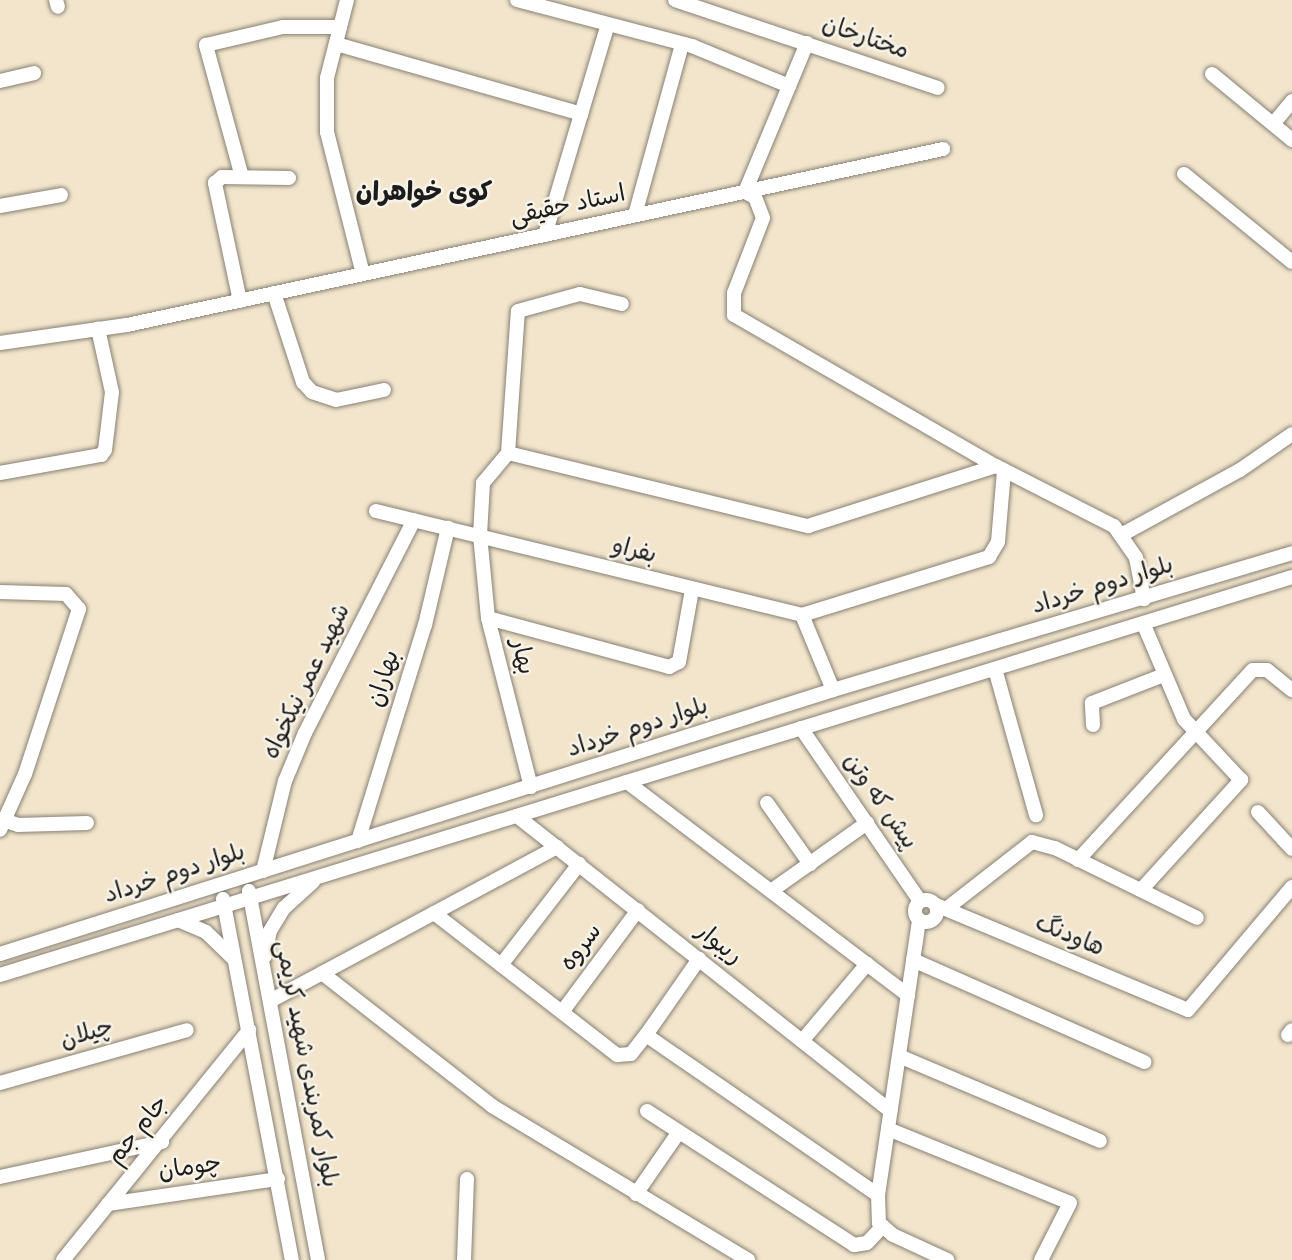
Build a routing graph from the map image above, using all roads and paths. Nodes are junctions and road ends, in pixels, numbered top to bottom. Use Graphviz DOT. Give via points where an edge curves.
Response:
graph roads {
  1 [pos="347,0"];
  2 [pos="517,0"];
  3 [pos="675,0"];
  4 [pos="608,24"];
  5 [pos="340,27"];
  6 [pos="807,43"];
  7 [pos="336,44"];
  8 [pos="682,44"];
  9 [pos="34,73"];
  10 [pos="1212,74"];
  11 [pos="0,81"];
  12 [pos="789,86"];
  13 [pos="938,88"];
  14 [pos="1292,101"];
  15 [pos="581,114"];
  16 [pos="1273,124"];
  17 [pos="1292,140"];
  18 [pos="943,149"];
  19 [pos="1184,174"];
  20 [pos="242,177"];
  21 [pos="289,178"];
  22 [pos="745,192"];
  23 [pos="61,195"];
  24 [pos="0,206"];
  25 [pos="635,215"];
  26 [pos="545,235"];
  27 [pos="1292,262"];
  28 [pos="363,274"];
  29 [pos="274,293"];
  30 [pos="240,301"];
  31 [pos="622,304"];
  32 [pos="98,328"];
  33 [pos="0,343"];
  34 [pos="384,390"];
  35 [pos="1292,434"];
  36 [pos="508,453"];
  37 [pos="1000,468"];
  38 [pos="0,473"];
  39 [pos="376,511"];
  40 [pos="414,520"];
  41 [pos="448,528"];
  42 [pos="1123,534"];
  43 [pos="480,535"];
  44 [pos="1292,553"];
  45 [pos="1292,577"];
  46 [pos="692,590"];
  47 [pos="0,592"];
  48 [pos="1144,599"];
  49 [pos="802,615"];
  50 [pos="488,618"];
  51 [pos="1143,623"];
  52 [pos="995,669"];
  53 [pos="1164,675"];
  54 [pos="832,690"];
  55 [pos="1292,690"];
  56 [pos="1093,725"];
  57 [pos="801,728"];
  58 [pos="1194,732"];
  59 [pos="627,782"];
  60 [pos="531,787"];
  61 [pos="767,803"];
  62 [pos="1258,812"];
  63 [pos="1036,815"];
  64 [pos="517,816"];
  65 [pos="2,823"];
  66 [pos="87,823"];
  67 [pos="867,823"];
  68 [pos="358,841"];
  69 [pos="557,847"];
  70 [pos="1292,849"];
  71 [pos="1078,860"];
  72 [pos="579,864"];
  73 [pos="810,864"];
  74 [pos="263,871"];
  75 [pos="322,876"];
  76 [pos="246,878"];
  77 [pos="221,885"];
  78 [pos="1292,887"];
  79 [pos="1140,890"];
  80 [pos="771,891"];
  81 [pos="250,898"];
  82 [pos="920,901"];
  83 [pos="225,906"];
  84 [pos="941,907"];
  85 [pos="638,910"];
  86 [pos="434,913"];
  87 [pos="115,918"];
  88 [pos="1197,918"];
  89 [pos="178,920"];
  90 [pos="919,920"];
  91 [pos="118,939"];
  92 [pos="0,954"];
  93 [pos="699,959"];
  94 [pos="913,960"];
  95 [pos="235,961"];
  96 [pos="867,964"];
  97 [pos="501,965"];
  98 [pos="264,967"];
  99 [pos="322,973"];
  100 [pos="0,975"];
  101 [pos="908,995"];
  102 [pos="270,1001"];
  103 [pos="562,1012"];
  104 [pos="187,1030"];
  105 [pos="249,1030"];
  106 [pos="646,1035"];
  107 [pos="802,1041"];
  108 [pos="899,1056"];
  109 [pos="1144,1062"];
  110 [pos="0,1083"];
  111 [pos="647,1111"];
  112 [pos="891,1111"];
  113 [pos="888,1130"];
  114 [pos="679,1132"];
  115 [pos="1100,1141"];
  116 [pos="162,1142"];
  117 [pos="0,1177"];
  118 [pos="279,1179"];
  119 [pos="467,1179"];
  120 [pos="636,1194"];
  121 [pos="878,1195"];
  122 [pos="108,1204"];
  123 [pos="883,1226"];
  124 [pos="63,1260"];
  125 [pos="292,1260"];
  126 [pos="318,1260"];
  127 [pos="464,1260"];
  128 [pos="748,1260"];
  129 [pos="947,1260"];
  130 [pos="1041,1260"];
  1 -- 5 [label="street"];
  2 -- 4 [label="street"];
  3 -- 6 [label="street, مختارخان"];
  4 -- 8 [label="street"];
  4 -- 15 [label="street"];
  5 -- 7 [label="street"];
  5 -- 20 [label="street" via="283,27 206,45"];
  6 -- 12 [label="street"];
  6 -- 13 [label="street, مختارخان"];
  7 -- 15 [label="street"];
  7 -- 28 [label="street" via="327,78 327,132"];
  8 -- 12 [label="street"];
  8 -- 25 [label="street"];
  9 -- 11 [label="street"];
  10 -- 16 [label="street"];
  12 -- 22 [label="street"];
  14 -- 16 [label="street"];
  15 -- 26 [label="street"];
  16 -- 17 [label="street"];
  18 -- 22 [label="street, استاد حقیقی"];
  19 -- 27 [label="street"];
  20 -- 21 [label="street"];
  20 -- 30 [label="street" via="222,177 213,190"];
  22 -- 25 [label="street, استاد حقیقی"];
  22 -- 37 [label="street" via="755,197 763,218 731,306 740,322"];
  23 -- 24 [label="street"];
  25 -- 26 [label="street, استاد حقیقی"];
  26 -- 28 [label="street, استاد حقیقی"];
  28 -- 29 [label="street, استاد حقیقی"];
  29 -- 30 [label="street, استاد حقیقی"];
  29 -- 34 [label="street" via="303,382 312,392 336,400"];
  30 -- 32 [label="street, استاد حقیقی"];
  31 -- 36 [label="street" via="589,294 518,311"];
  32 -- 33 [label="street, استاد حقیقی"];
  32 -- 38 [label="street" via="112,392 105,450 101,455"];
  35 -- 42 [label="street" via="1240,470"];
  36 -- 37 [label="street" via="808,526"];
  36 -- 43 [label="street, بهار" via="483,483"];
  37 -- 42 [label="street"];
  37 -- 49 [label="street" via="998,542 989,557"];
  39 -- 40 [label="street, بفراو"];
  40 -- 41 [label="street, بفراو"];
  40 -- 74 [label="street, شهید عمر نیکخواه" via="305,733 285,781"];
  41 -- 43 [label="street, بفراو"];
  41 -- 68 [label="street, بهاران" via="425,625"];
  42 -- 48 [label="street" via="1136,558"];
  43 -- 46 [label="street, بفراو"];
  43 -- 50 [label="street, بهار"];
  44 -- 48 [label="street, بلوار دوم خرداد"];
  45 -- 51 [label="street, بلوار دوم خرداد"];
  46 -- 49 [label="street, بفراو"];
  46 -- 50 [label="street" via="679,662 669,667"];
  47 -- 65 [label="street" via="71,596 79,609 78,626"];
  48 -- 54 [label="street, بلوار دوم خرداد"];
  49 -- 54 [label="street"];
  50 -- 60 [label="street, بهار"];
  51 -- 52 [label="street, بلوار دوم خرداد"];
  51 -- 53 [label="street"];
  52 -- 57 [label="street, بلوار دوم خرداد"];
  52 -- 63 [label="street"];
  53 -- 56 [label="street" via="1092,703"];
  53 -- 58 [label="street"];
  54 -- 60 [label="street, بلوار دوم خرداد"];
  55 -- 58 [label="street" via="1267,670 1253,670"];
  57 -- 59 [label="street, بلوار دوم خرداد"];
  57 -- 67 [label="street, پیش که وتن"];
  58 -- 71 [label="street"];
  58 -- 79 [label="street" via="1241,780"];
  59 -- 64 [label="street, بلوار دوم خرداد"];
  59 -- 80 [label="street"];
  60 -- 68 [label="street, بلوار دوم خرداد"];
  61 -- 73 [label="street"];
  62 -- 70 [label="street"];
  64 -- 69 [label="street, ریبوار"];
  64 -- 75 [label="street, بلوار دوم خرداد"];
  65 -- 66 [label="street"];
  67 -- 73 [label="street"];
  67 -- 82 [label="street, پیش که وتن"];
  68 -- 74 [label="street, بلوار دوم خرداد"];
  69 -- 72 [label="street, ریبوار"];
  69 -- 86 [label="street"];
  71 -- 79 [label="street"];
  71 -- 84 [label="street" via="1040,843 1026,844"];
  72 -- 85 [label="street, ریبوار"];
  72 -- 97 [label="street"];
  73 -- 80 [label="street"];
  74 -- 76 [label="street, بلوار دوم خرداد"];
  75 -- 81 [label="street, بلوار دوم خرداد"];
  75 -- 98 [label="street" via="280,914 270,931"];
  76 -- 77 [label="street, بلوار دوم خرداد"];
  76 -- 81 [label="street, بلوار کمربندی شهید کریمی"];
  77 -- 83 [label="street, بلوار کمربندی شهید کریمی"];
  77 -- 87 [label="street, بلوار دوم خرداد"];
  78 -- 84 [label="street, هاودنگ" via="1195,1007 1184,1010"];
  79 -- 88 [label="street"];
  80 -- 96 [label="street"];
  81 -- 83 [label="street, بلوار دوم خرداد"];
  81 -- 98 [label="street, بلوار کمربندی شهید کریمی"];
  82 -- 84 [label="street, هاودنگ"];
  82 -- 90 [label="street" via="915,912"];
  83 -- 89 [label="street, بلوار دوم خرداد"];
  83 -- 95 [label="street, بلوار کمربندی شهید کریمی"];
  84 -- 90 [label="street" via="935,917"];
  85 -- 93 [label="street, ریبوار"];
  85 -- 103 [label="street, سروه"];
  86 -- 97 [label="street"];
  86 -- 99 [label="street"];
  87 -- 91 [label="street"];
  87 -- 92 [label="street, بلوار دوم خرداد"];
  89 -- 91 [label="street, بلوار دوم خرداد"];
  89 -- 95 [label="street" via="213,937"];
  90 -- 94 [label="street"];
  91 -- 100 [label="street, بلوار دوم خرداد"];
  93 -- 106 [label="street"];
  93 -- 107 [label="street, ریبوار"];
  94 -- 101 [label="street"];
  94 -- 109 [label="street"];
  95 -- 105 [label="street, بلوار کمربندی شهید کریمی"];
  96 -- 101 [label="street"];
  96 -- 107 [label="street"];
  97 -- 103 [label="street"];
  98 -- 102 [label="street, بلوار کمربندی شهید کریمی"];
  99 -- 102 [label="street"];
  99 -- 120 [label="street" via="492,1106"];
  101 -- 108 [label="street"];
  102 -- 126 [label="street, بلوار کمربندی شهید کریمی"];
  103 -- 106 [label="street" via="616,1055 631,1054"];
  104 -- 110 [label="street, چیلان"];
  105 -- 116 [label="street, جام جم"];
  105 -- 118 [label="street, بلوار کمربندی شهید کریمی"];
  106 -- 121 [label="street"];
  107 -- 112 [label="street, ریبوار"];
  108 -- 112 [label="street"];
  108 -- 115 [label="street"];
  111 -- 114 [label="street"];
  112 -- 113 [label="street"];
  113 -- 121 [label="street"];
  113 -- 130 [label="street" via="1070,1203"];
  114 -- 120 [label="street"];
  114 -- 123 [label="street" via="854,1245 867,1243"];
  116 -- 117 [label="street"];
  116 -- 122 [label="street, جام جم"];
  118 -- 122 [label="street, چومان"];
  118 -- 125 [label="street, بلوار کمربندی شهید کریمی"];
  119 -- 127 [label="street"];
  120 -- 128 [label="street"];
  121 -- 123 [label="street"];
  122 -- 124 [label="street, جام جم"];
  123 -- 129 [label="street"];
}
